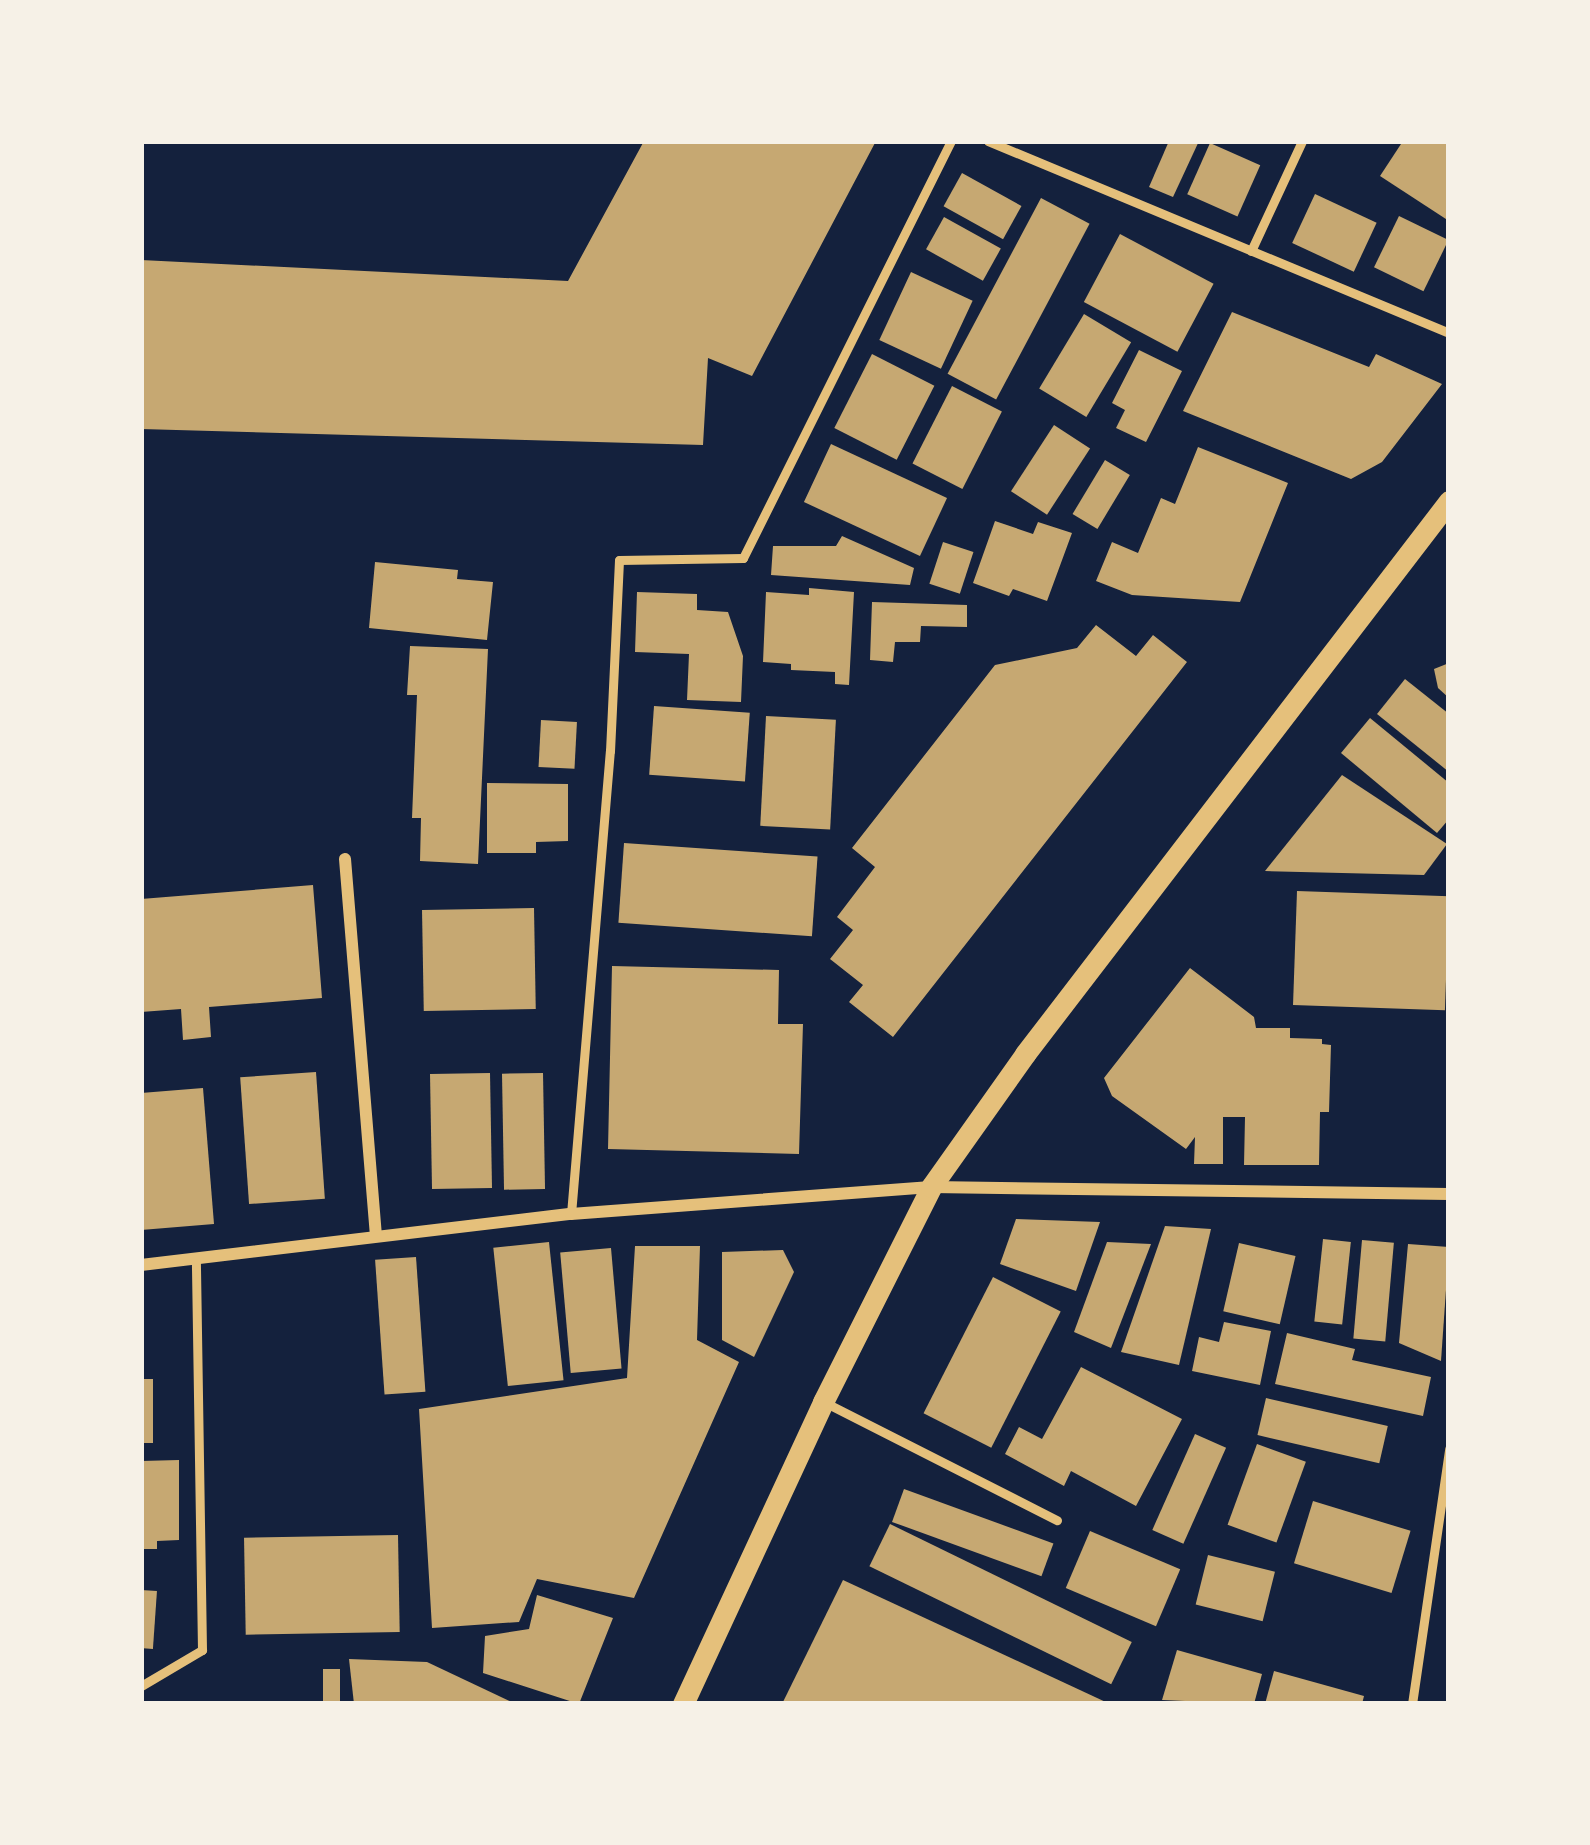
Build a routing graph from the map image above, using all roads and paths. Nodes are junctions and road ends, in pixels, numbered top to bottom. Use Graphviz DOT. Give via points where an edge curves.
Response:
graph roads {
  1 [pos="952,141"];
  2 [pos="988,141"];
  3 [pos="1302,141"];
  4 [pos="1251,250"];
  5 [pos="1449,333"];
  6 [pos="1449,501"];
  7 [pos="345,859"];
  8 [pos="931,1187"];
  9 [pos="1449,1194"];
  10 [pos="571,1214"];
  11 [pos="376,1236"];
  12 [pos="196,1259"];
  13 [pos="141,1265"];
  14 [pos="823,1402"];
  15 [pos="1449,1449"];
  16 [pos="1057,1520"];
  17 [pos="141,1686"];
  18 [pos="683,1704"];
  19 [pos="1412,1704"];
  1 -- 10 [label="lane" via="743,558 619,560"];
  2 -- 4 [label="lane"];
  3 -- 4 [label="lane"];
  4 -- 5 [label="lane"];
  6 -- 8 [label="street"];
  7 -- 11 [label="street"];
  8 -- 9 [label="street"];
  8 -- 10 [label="street"];
  8 -- 14 [label="street"];
  10 -- 11 [label="street"];
  11 -- 12 [label="street"];
  12 -- 13 [label="street"];
  12 -- 17 [label="lane" via="202,1650"];
  14 -- 16 [label="lane"];
  14 -- 18 [label="street"];
  15 -- 19 [label="lane"];
}
